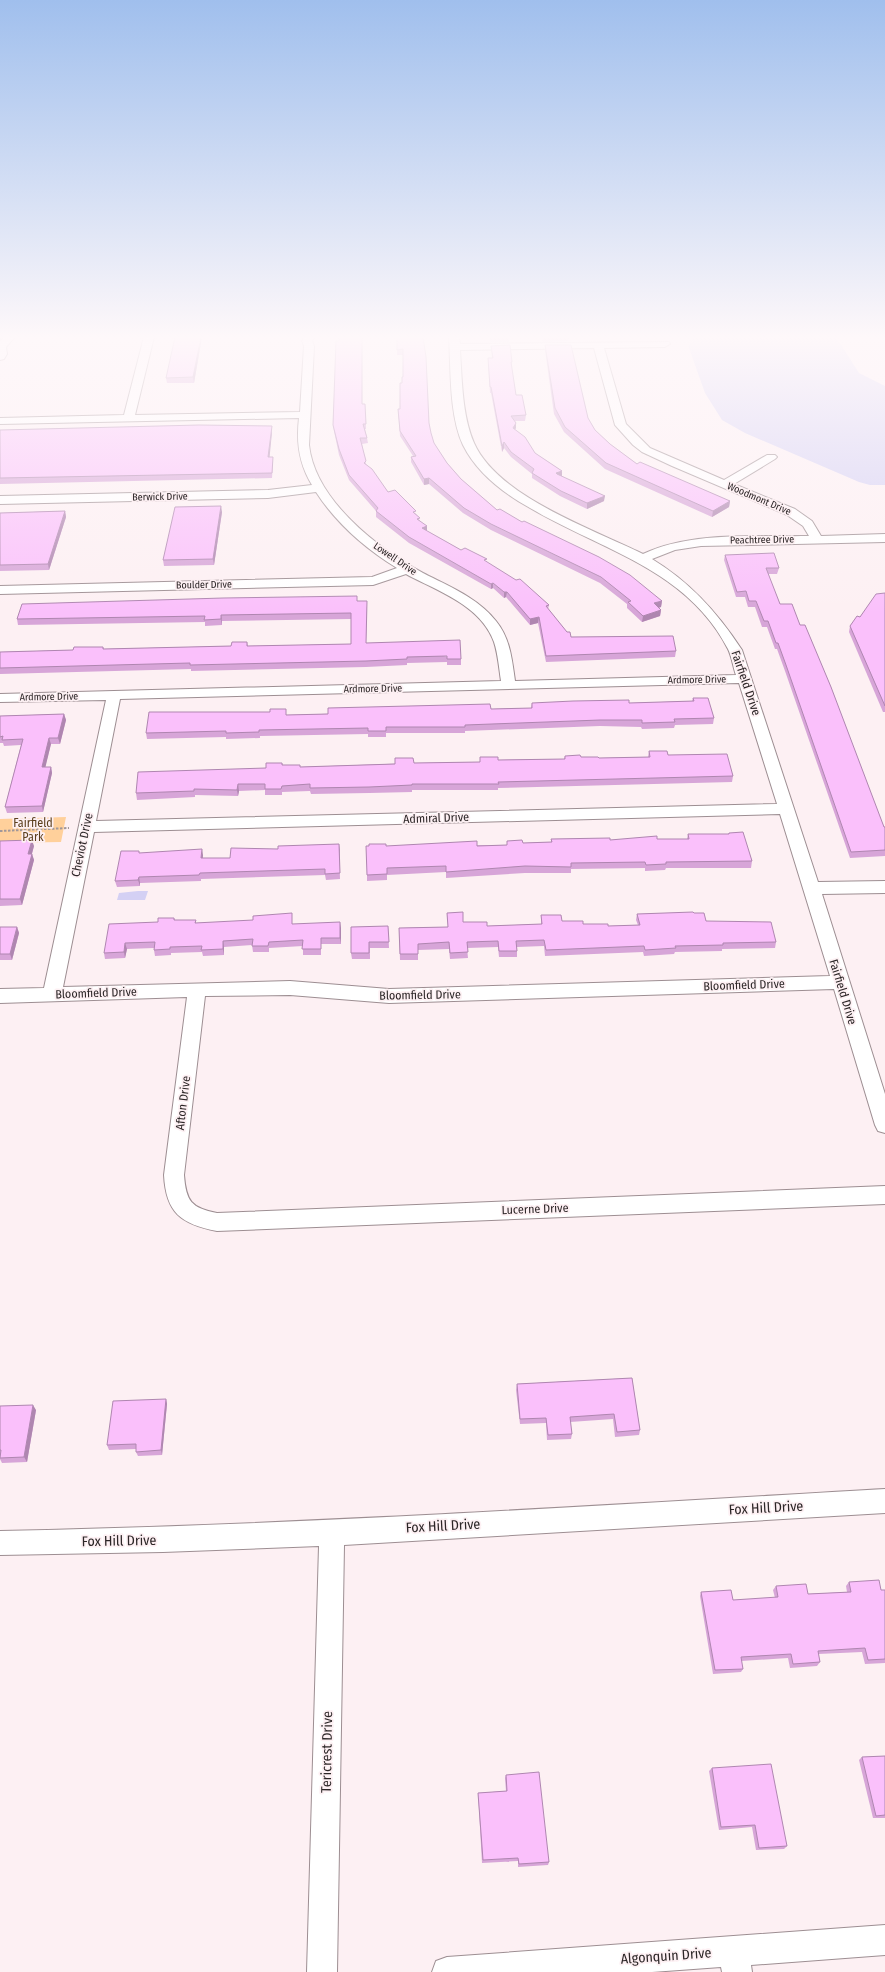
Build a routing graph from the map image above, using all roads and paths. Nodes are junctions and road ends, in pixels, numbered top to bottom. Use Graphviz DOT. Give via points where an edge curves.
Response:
graph roads {
  1 [pos="303,429"];
  2 [pos="463,429"];
  3 [pos="624,429"];
  4 [pos="771,457"];
  5 [pos="726,484"];
  6 [pos="320,488"];
  7 [pos="0,500"];
  8 [pos="885,538"];
  9 [pos="817,539"];
  10 [pos="642,559"];
  11 [pos="406,569"];
  12 [pos="0,590"];
  13 [pos="745,679"];
  14 [pos="509,685"];
  15 [pos="114,696"];
  16 [pos="0,698"];
  17 [pos="786,809"];
  18 [pos="86,827"];
  19 [pos="0,831"];
  20 [pos="885,887"];
  21 [pos="812,888"];
  22 [pos="840,982"];
  23 [pos="197,991"];
  24 [pos="52,995"];
  25 [pos="0,996"];
  26 [pos="885,1125"];
  27 [pos="885,1195"];
  28 [pos="186,1212"];
  29 [pos="885,1501"];
  30 [pos="332,1533"];
  31 [pos="0,1543"];
  32 [pos="885,1940"];
  33 [pos="736,1961"];
  34 [pos="322,1972"];
  35 [pos="447,1972"];
  1 -- 6 [label="street, Lowell Drive" via="306,463"];
  2 -- 10 [label="street, Fairfield Drive" via="469,446 483,466 508,490 538,508"];
  3 -- 5 [label="street, Woodmont Drive" via="646,450"];
  4 -- 5 [label="street"];
  5 -- 9 [label="street, Woodmont Drive" via="802,518"];
  6 -- 7 [label="street, Berwick Drive" via="268,494"];
  6 -- 11 [label="street, Lowell Drive" via="361,536"];
  8 -- 9 [label="street, Peachtree Drive"];
  9 -- 10 [label="street, Peachtree Drive" via="685,543"];
  10 -- 13 [label="street, Fairfield Drive" via="678,582 706,607 736,650"];
  11 -- 12 [label="street, Boulder Drive" via="384,579 367,581"];
  11 -- 14 [label="street, Lowell Drive" via="462,600 487,620 498,634 503,647"];
  13 -- 14 [label="street, Ardmore Drive"];
  13 -- 17 [label="street, Fairfield Drive"];
  14 -- 15 [label="street, Ardmore Drive"];
  15 -- 16 [label="street, Ardmore Drive"];
  15 -- 18 [label="street, Cheviot Drive"];
  17 -- 18 [label="street, Admiral Drive"];
  17 -- 21 [label="street, Fairfield Drive"];
  18 -- 19 [label="path"];
  18 -- 24 [label="street, Cheviot Drive"];
  20 -- 21 [label="street"];
  21 -- 22 [label="street, Fairfield Drive"];
  22 -- 23 [label="street, Bloomfield Drive" via="389,996 290,988"];
  22 -- 26 [label="street, Fairfield Drive"];
  23 -- 24 [label="street, Bloomfield Drive"];
  23 -- 28 [label="street, Afton Drive" via="174,1175 177,1199"];
  24 -- 25 [label="street, Bloomfield Drive"];
  27 -- 28 [label="street, Lucerne Drive" via="217,1222 198,1219"];
  29 -- 30 [label="street, Fox Hill Drive"];
  30 -- 31 [label="street, Fox Hill Drive"];
  30 -- 34 [label="street, Tericrest Drive"];
  32 -- 33 [label="street, Algonquin Drive"];
  33 -- 35 [label="street, Algonquin Drive"];
}
